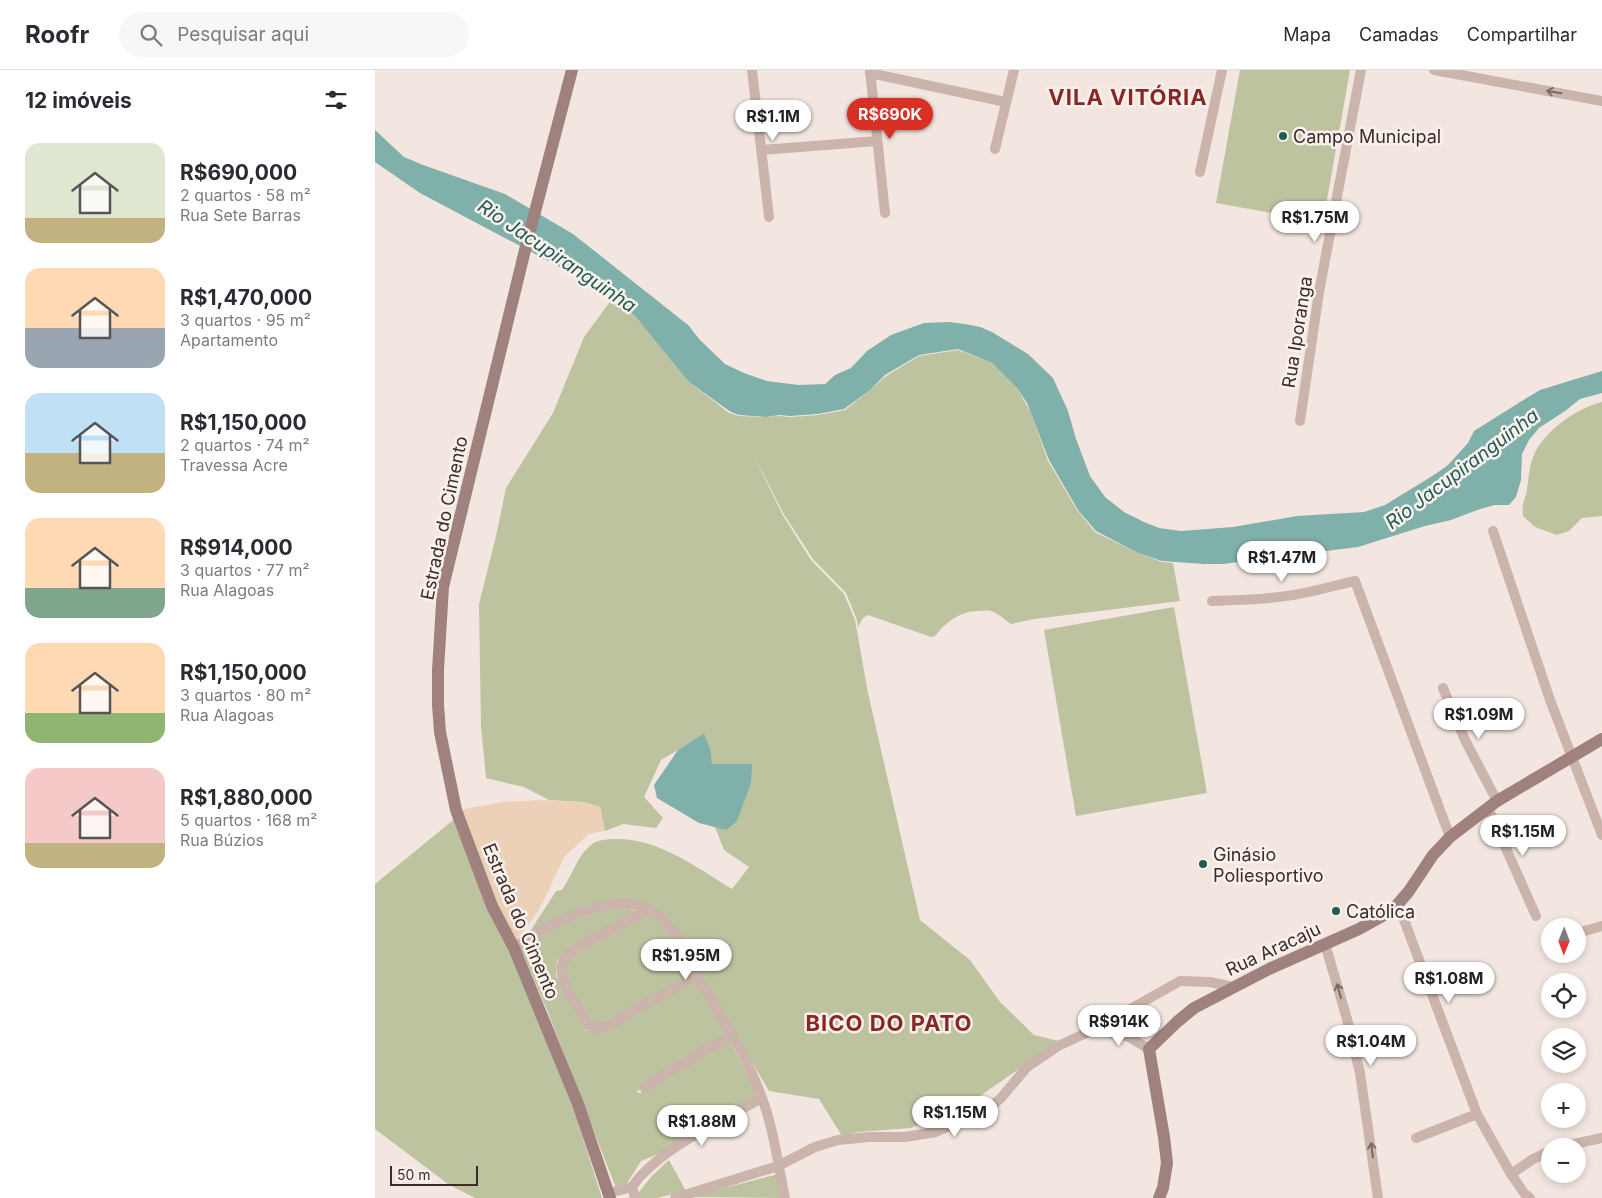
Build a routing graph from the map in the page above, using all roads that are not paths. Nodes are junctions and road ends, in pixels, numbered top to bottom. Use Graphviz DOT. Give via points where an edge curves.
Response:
graph roads {
  1 [pos="562,70"];
  2 [pos="572,70"];
  3 [pos="752,70"];
  4 [pos="1014,70"];
  5 [pos="1222,70"];
  6 [pos="1361,70"];
  7 [pos="1434,70"];
  8 [pos="870,71"];
  9 [pos="565,94"];
  10 [pos="1602,101"];
  11 [pos="1006,102"];
  12 [pos="877,141"];
  13 [pos="995,149"];
  14 [pos="761,150"];
  15 [pos="1200,172"];
  16 [pos="885,213"];
  17 [pos="769,217"];
  18 [pos="1300,421"];
  19 [pos="1493,531"];
  20 [pos="1212,601"];
  21 [pos="1443,688"];
  22 [pos="1602,739"];
  23 [pos="1571,756"];
  24 [pos="1493,805"];
  25 [pos="1602,836"];
  26 [pos="1450,838"];
  27 [pos="1397,904"];
  28 [pos="648,910"];
  29 [pos="1536,916"];
  30 [pos="1602,926"];
  31 [pos="1586,930"];
  32 [pos="1325,944"];
  33 [pos="514,948"];
  34 [pos="697,976"];
  35 [pos="1233,987"];
  36 [pos="1095,1029"];
  37 [pos="731,1035"];
  38 [pos="1149,1049"];
  39 [pos="644,1087"];
  40 [pos="762,1098"];
  41 [pos="1477,1114"];
  42 [pos="1416,1138"];
  43 [pos="1602,1138"];
  44 [pos="1586,1141"];
  45 [pos="1541,1155"];
  46 [pos="778,1166"];
  47 [pos="1511,1174"];
  48 [pos="632,1187"];
  49 [pos="610,1196"];
  50 [pos="635,1198"];
  51 [pos="675,1198"];
  52 [pos="785,1198"];
  53 [pos="1159,1198"];
  54 [pos="1378,1198"];
  55 [pos="1530,1198"];
  1 -- 9 [label="street, Estrada do Cimento"];
  2 -- 9 [label="street, Estrada do Cimento"];
  3 -- 14 [label="street"];
  4 -- 11 [label="street"];
  5 -- 15 [label="street"];
  6 -- 18 [label="street, Rua Iporanga" via="1319,292"];
  10 -- 7 [label="street, one-way"];
  8 -- 11 [label="street"];
  8 -- 12 [label="street"];
  9 -- 33 [label="street, Estrada do Cimento" via="443,587 438,670 440,732 457,810 493,906"];
  11 -- 13 [label="street"];
  12 -- 14 [label="street"];
  12 -- 16 [label="street"];
  14 -- 17 [label="street"];
  19 -- 23 [label="street"];
  20 -- 26 [label="street" via="1252,600 1313,592 1355,581"];
  21 -- 24 [label="street"];
  22 -- 23 [label="street, Rua Aracaju"];
  23 -- 24 [label="street, Rua Aracaju"];
  23 -- 25 [label="street"];
  24 -- 26 [label="street, Rua Aracaju"];
  24 -- 29 [label="street"];
  26 -- 27 [label="street, Rua Aracaju" via="1433,855"];
  27 -- 32 [label="street, Rua Aracaju" via="1359,929"];
  27 -- 41 [label="street"];
  28 -- 33 [label="street" via="625,904 587,911 529,936"];
  28 -- 34 [label="street" via="669,927"];
  28 -- 34 [label="street" via="566,956 562,964 564,982 588,1025 597,1029 605,1027"];
  30 -- 31 [label="street"];
  32 -- 35 [label="street, Rua Aracaju"];
  54 -- 32 [label="street, one-way" via="1360,1073"];
  33 -- 49 [label="street, Estrada do Cimento" via="578,1104"];
  34 -- 37 [label="street"];
  35 -- 36 [label="street" via="1180,981"];
  35 -- 38 [label="street, Rua Aracaju" via="1194,1008"];
  36 -- 38 [label="street" via="1127,1036"];
  36 -- 46 [label="street" via="1058,1046 1027,1067 1001,1098 968,1120 936,1132 905,1137 838,1140 815,1147"];
  37 -- 39 [label="street"];
  37 -- 40 [label="street"];
  38 -- 53 [label="street" via="1167,1163"];
  40 -- 46 [label="street"];
  40 -- 48 [label="street" via="667,1154"];
  41 -- 42 [label="street"];
  41 -- 47 [label="street"];
  43 -- 44 [label="street"];
  45 -- 47 [label="street"];
  46 -- 51 [label="street"];
  46 -- 52 [label="street"];
  47 -- 55 [label="street"];
  48 -- 49 [label="street"];
  48 -- 50 [label="street"];
}
